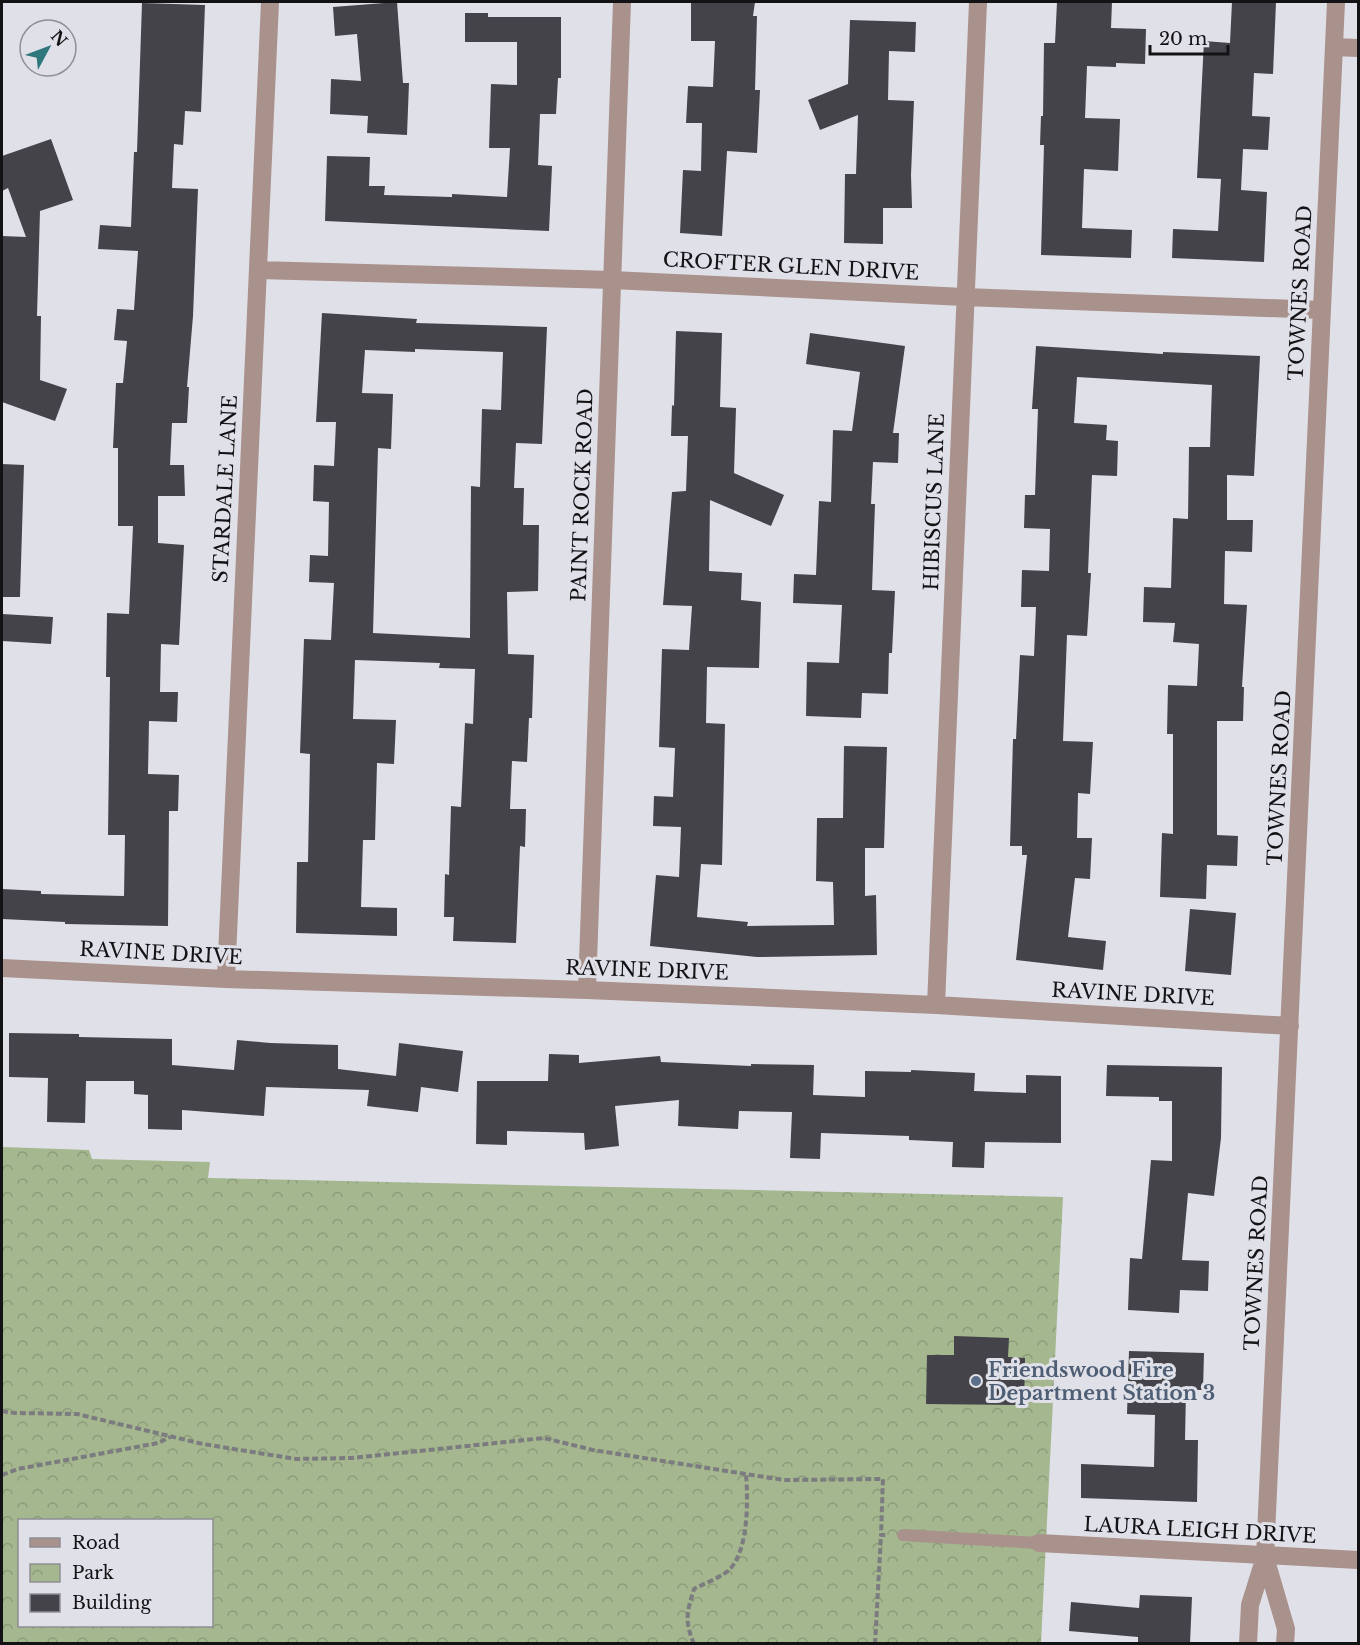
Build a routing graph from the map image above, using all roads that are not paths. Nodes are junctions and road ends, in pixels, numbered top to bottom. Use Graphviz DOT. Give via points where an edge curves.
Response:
graph roads {
  1 [pos="270,2"];
  2 [pos="622,2"];
  3 [pos="978,2"];
  4 [pos="1336,2"];
  5 [pos="1334,47"];
  6 [pos="1359,48"];
  7 [pos="258,270"];
  8 [pos="612,280"];
  9 [pos="964,297"];
  10 [pos="1322,310"];
  11 [pos="2,968"];
  12 [pos="226,979"];
  13 [pos="587,990"];
  14 [pos="936,1005"];
  15 [pos="1290,1026"];
  16 [pos="903,1535"];
  17 [pos="1039,1544"];
  18 [pos="1264,1557"];
  19 [pos="1359,1560"];
  20 [pos="1248,1644"];
  21 [pos="1286,1644"];
  1 -- 7 [label="street, STARDALE LANE"];
  2 -- 8 [label="street, PAINT ROCK ROAD"];
  3 -- 9 [label="street, HIBISCUS LANE"];
  4 -- 5 [label="street, TOWNES ROAD"];
  5 -- 6 [label="street"];
  5 -- 10 [label="street, TOWNES ROAD"];
  7 -- 8 [label="street, CROFTER GLEN DRIVE"];
  7 -- 12 [label="street, STARDALE LANE"];
  8 -- 9 [label="street, CROFTER GLEN DRIVE"];
  8 -- 13 [label="street, PAINT ROCK ROAD"];
  9 -- 10 [label="street, CROFTER GLEN DRIVE"];
  9 -- 14 [label="street, HIBISCUS LANE"];
  10 -- 15 [label="street, TOWNES ROAD"];
  11 -- 12 [label="street, RAVINE DRIVE"];
  12 -- 13 [label="street, RAVINE DRIVE"];
  13 -- 14 [label="street, RAVINE DRIVE"];
  14 -- 15 [label="street, RAVINE DRIVE"];
  15 -- 18 [label="street, TOWNES ROAD"];
  16 -- 17 [label="lane"];
  17 -- 18 [label="street, LAURA LEIGH DRIVE"];
  18 -- 19 [label="street, LAURA LEIGH DRIVE"];
  18 -- 20 [label="street, TOWNES ROAD" via="1250,1605"];
  18 -- 21 [label="street, TOWNES ROAD" via="1286,1629"];
}
